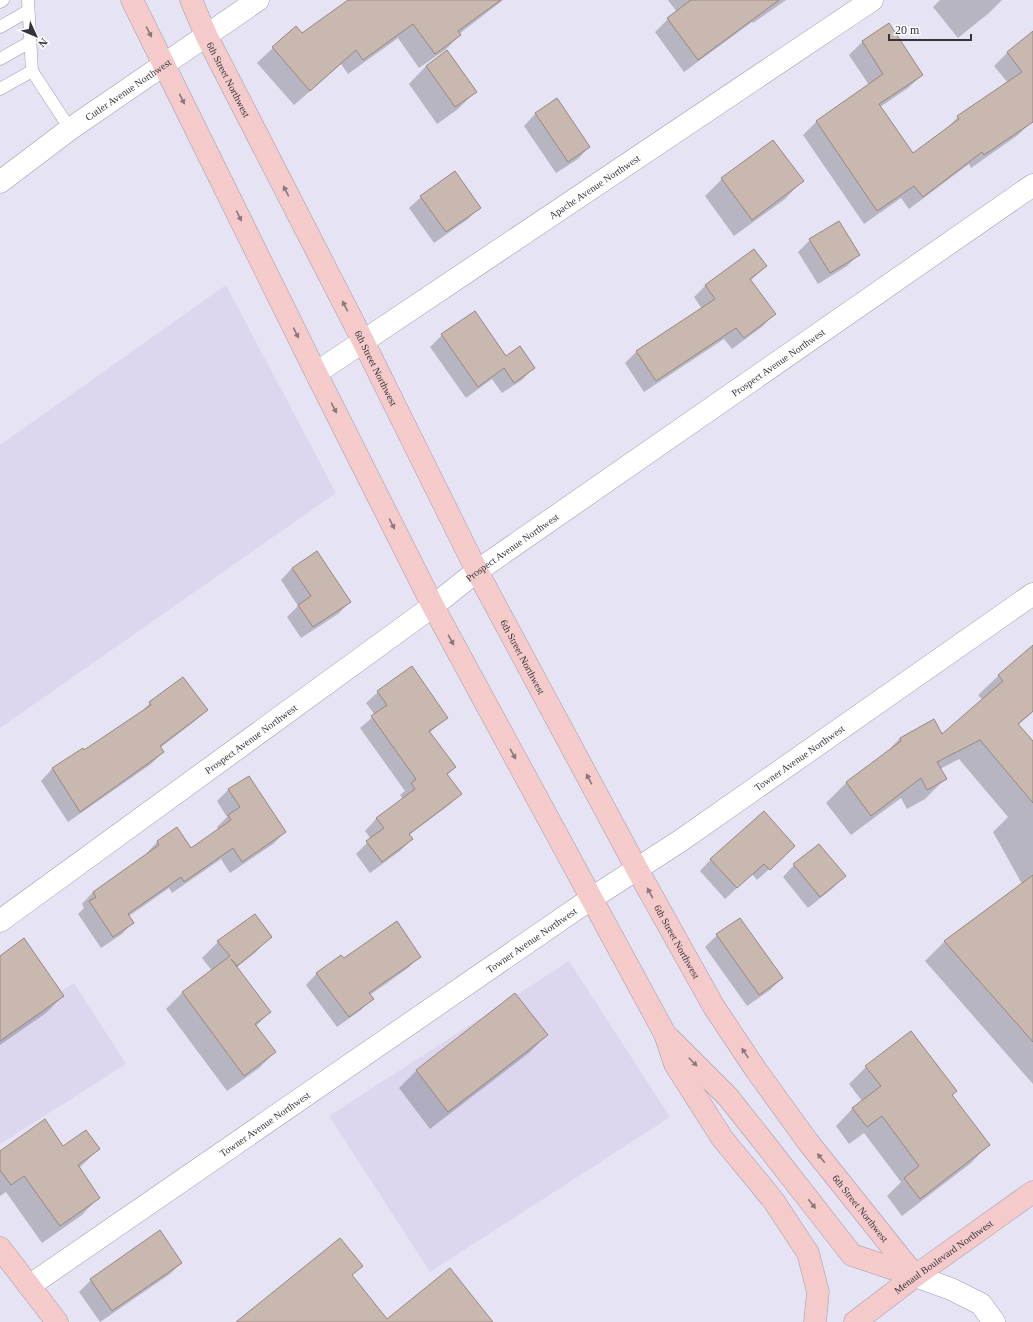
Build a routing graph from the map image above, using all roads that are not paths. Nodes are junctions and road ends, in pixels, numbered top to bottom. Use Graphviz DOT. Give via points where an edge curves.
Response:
graph roads {
  1 [pos="3,0"];
  2 [pos="132,0"];
  3 [pos="191,0"];
  4 [pos="258,0"];
  5 [pos="872,0"];
  6 [pos="0,2"];
  7 [pos="28,6"];
  8 [pos="0,27"];
  9 [pos="206,35"];
  10 [pos="30,42"];
  11 [pos="0,58"];
  12 [pos="165,64"];
  13 [pos="32,71"];
  14 [pos="0,89"];
  15 [pos="70,129"];
  16 [pos="0,182"];
  17 [pos="1033,185"];
  18 [pos="363,341"];
  19 [pos="316,373"];
  20 [pos="477,571"];
  21 [pos="1033,594"];
  22 [pos="433,606"];
  23 [pos="637,869"];
  24 [pos="592,898"];
  25 [pos="0,921"];
  26 [pos="665,1034"];
  27 [pos="1033,1192"];
  28 [pos="0,1248"];
  29 [pos="915,1276"];
  30 [pos="29,1286"];
  31 [pos="989,1320"];
  32 [pos="57,1322"];
  33 [pos="815,1322"];
  34 [pos="855,1322"];
  1 -- 6 [label="lane"];
  2 -- 12 [label="main road, one-way"];
  3 -- 9 [label="main road, 6th Street Northwest"];
  4 -- 9 [label="street, Cutler Avenue Northwest"];
  5 -- 18 [label="street, Apache Avenue Northwest"];
  7 -- 8 [label="lane"];
  7 -- 10 [label="lane"];
  9 -- 12 [label="street, Cutler Avenue Northwest"];
  18 -- 9 [label="main road, 6th Street Northwest, one-way"];
  10 -- 11 [label="lane"];
  10 -- 13 [label="lane"];
  12 -- 15 [label="street, Cutler Avenue Northwest"];
  12 -- 19 [label="main road, one-way"];
  13 -- 14 [label="lane"];
  13 -- 15 [label="lane"];
  15 -- 16 [label="street, Cutler Avenue Northwest"];
  17 -- 20 [label="street, Prospect Avenue Northwest"];
  18 -- 19 [label="street, Apache Avenue Northwest"];
  18 -- 20 [label="main road, 6th Street Northwest"];
  19 -- 22 [label="main road, one-way"];
  20 -- 22 [label="street, Prospect Avenue Northwest"];
  23 -- 20 [label="main road, 6th Street Northwest, one-way"];
  21 -- 23 [label="street, Towner Avenue Northwest"];
  22 -- 24 [label="main road, one-way"];
  22 -- 25 [label="street, Prospect Avenue Northwest"];
  23 -- 24 [label="street, Towner Avenue Northwest"];
  29 -- 23 [label="main road, 6th Street Northwest, one-way" via="808,1142 752,1064 714,1007"];
  24 -- 26 [label="main road"];
  24 -- 30 [label="street, Towner Avenue Northwest"];
  26 -- 29 [label="main road, one-way" via="728,1097 852,1255"];
  26 -- 33 [label="main road" via="675,1064 722,1138 773,1200 808,1253 818,1292"];
  27 -- 29 [label="main road, Menaul Boulevard Northwest"];
  28 -- 30 [label="main road"];
  29 -- 31 [label="street" via="951,1289 981,1304"];
  29 -- 34 [label="main road, Menaul Boulevard Northwest"];
  30 -- 32 [label="main road"];
}
